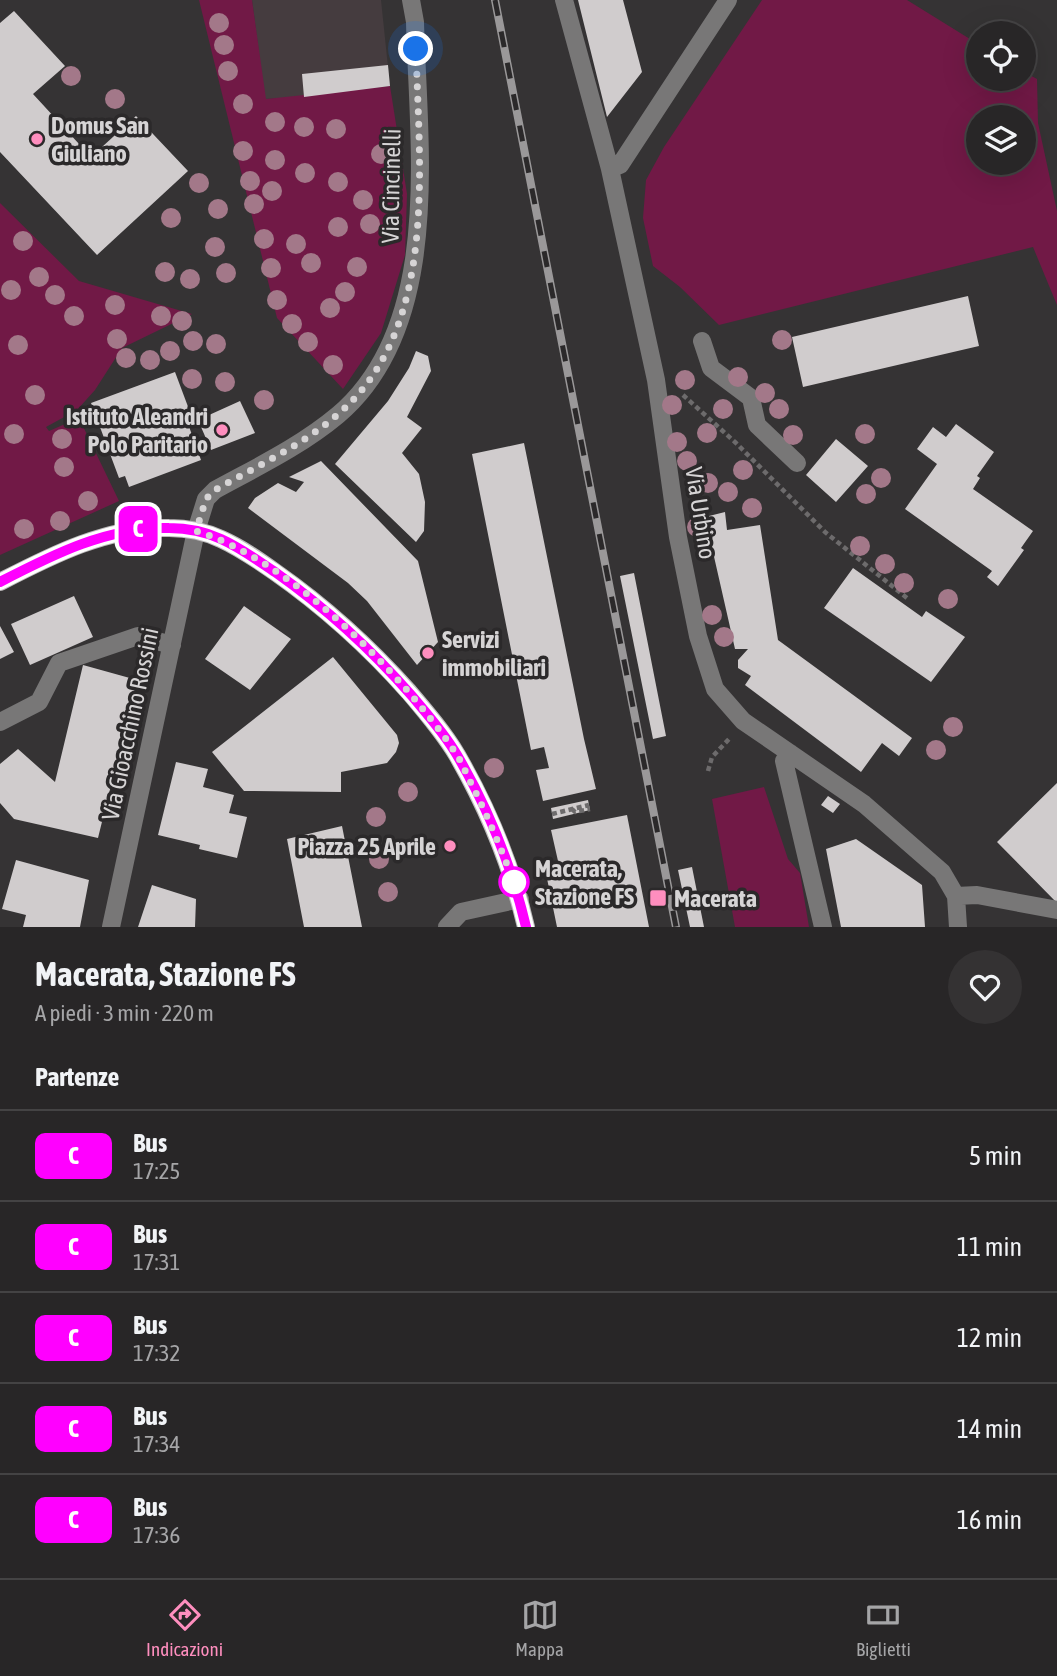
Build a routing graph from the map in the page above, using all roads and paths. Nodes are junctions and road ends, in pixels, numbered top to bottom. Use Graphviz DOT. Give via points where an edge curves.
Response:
graph roads {
  1 [pos="411,0"];
  2 [pos="564,0"];
  3 [pos="728,0"];
  4 [pos="610,169"];
  5 [pos="702,341"];
  6 [pos="656,380"];
  7 [pos="797,463"];
  8 [pos="196,531"];
  9 [pos="0,582"];
  10 [pos="907,598"];
  11 [pos="172,645"];
  12 [pos="743,721"];
  13 [pos="0,722"];
  14 [pos="790,753"];
  15 [pos="708,771"];
  16 [pos="590,807"];
  17 [pos="552,814"];
  18 [pos="956,896"];
  19 [pos="520,900"];
  20 [pos="1057,910"];
  21 [pos="111,927"];
  22 [pos="447,927"];
  23 [pos="526,927"];
  24 [pos="823,927"];
  25 [pos="958,927"];
  1 -- 8 [label="street, Via Cincinelli" via="420,212 401,315 385,354 363,389 310,436 215,490 206,499"];
  2 -- 4 [label="street, Via Urbino"];
  3 -- 4 [label="street" via="620,165"];
  4 -- 6 [label="street, Via Urbino"];
  5 -- 7 [label="street" via="711,368 751,398 757,425"];
  6 -- 10 [label="path" via="668,381 825,532"];
  6 -- 12 [label="street, Via Urbino" via="678,537 698,636 715,689"];
  8 -- 9 [label="main road" via="159,528 108,534"];
  8 -- 11 [label="street, Via Gioacchino Rossini"];
  8 -- 19 [label="main road" via="243,550 299,589 389,670 456,754 491,822"];
  11 -- 13 [label="street" via="138,636 59,663 39,702"];
  11 -- 21 [label="street, Via Gioacchino Rossini"];
  12 -- 14 [label="street, Via Urbino"];
  12 -- 15 [label="path" via="712,757"];
  14 -- 18 [label="street, Via Urbino" via="864,804 942,872"];
  14 -- 24 [label="street" via="784,761"];
  16 -- 17 [label="path"];
  18 -- 20 [label="street" via="977,895"];
  18 -- 25 [label="street"];
  19 -- 22 [label="street" via="461,912"];
  19 -- 23 [label="main road"];
}
